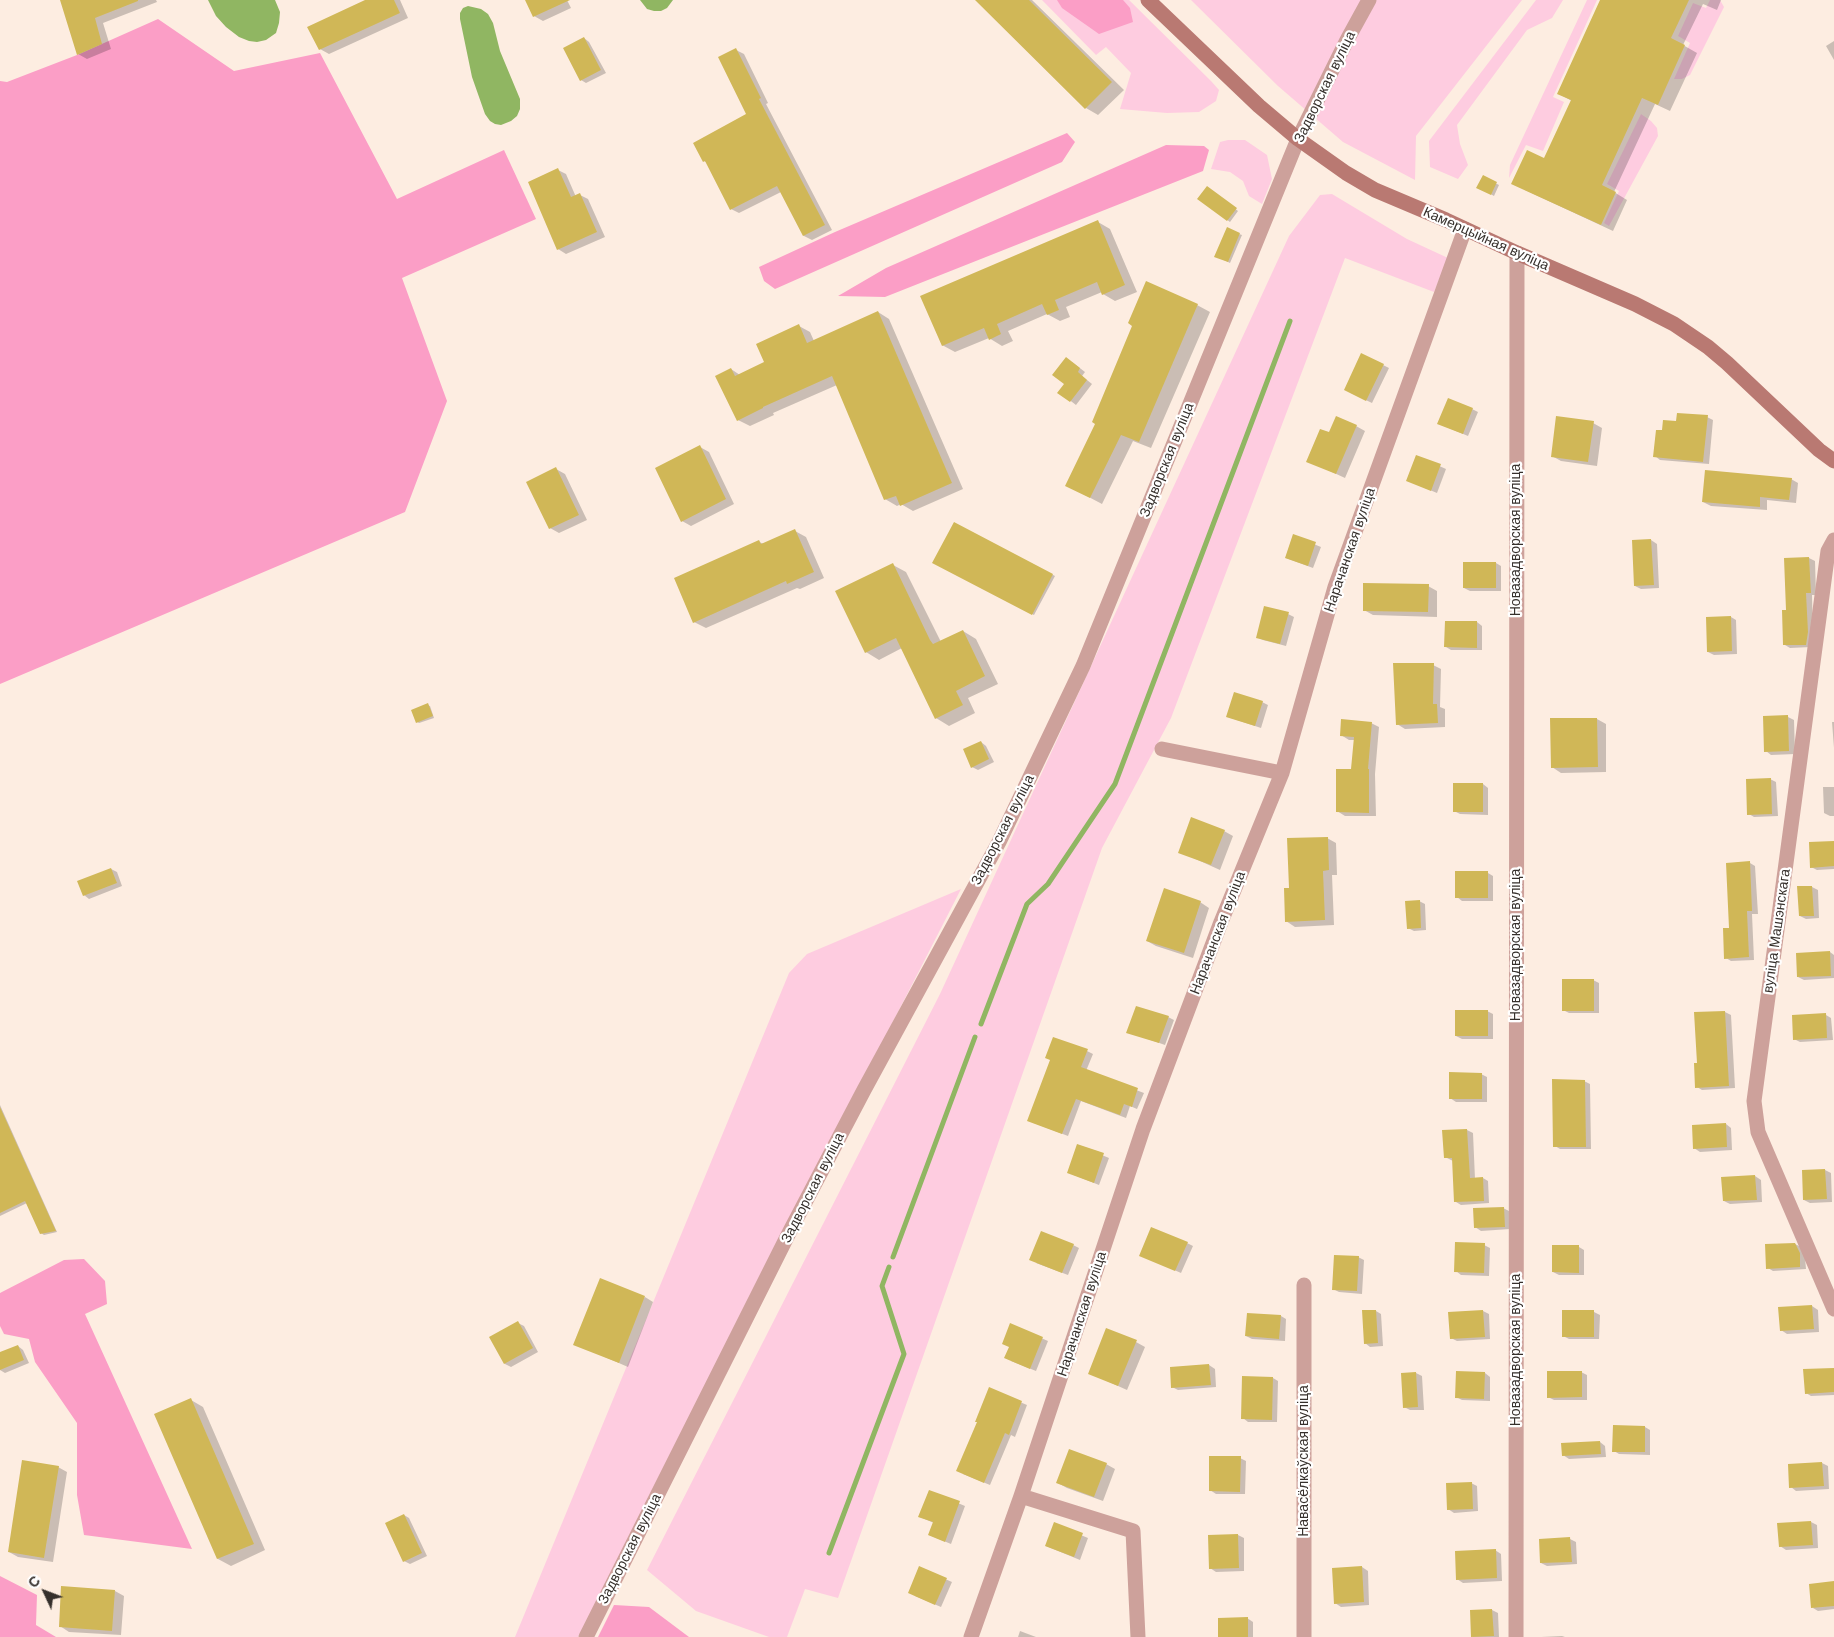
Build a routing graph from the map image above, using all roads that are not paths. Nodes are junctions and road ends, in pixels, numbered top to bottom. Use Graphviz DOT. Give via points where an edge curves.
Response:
graph roads {
  1 [pos="1148,0"];
  2 [pos="1369,0"];
  3 [pos="1298,139"];
  4 [pos="1465,229"];
  5 [pos="1516,253"];
  6 [pos="1834,461"];
  7 [pos="1834,540"];
  8 [pos="1162,749"];
  9 [pos="1282,773"];
  10 [pos="1304,1285"];
  11 [pos="1834,1309"];
  12 [pos="1021,1496"];
  13 [pos="586,1637"];
  14 [pos="971,1637"];
  15 [pos="1138,1637"];
  16 [pos="1304,1637"];
  17 [pos="1516,1637"];
  1 -- 3 [label="main road, Камерцыйная вуліца"];
  2 -- 3 [label="street, Задворская вуліца"];
  3 -- 4 [label="main road, Камерцыйная вуліца" via="1375,190"];
  3 -- 13 [label="street, Задворская вуліца" via="1074,683 999,842 790,1231"];
  4 -- 5 [label="main road, Камерцыйная вуліца"];
  4 -- 9 [label="street, Нарачанская вуліца" via="1335,587"];
  5 -- 6 [label="main road, Камерцыйная вуліца" via="1658,315 1690,335 1727,363"];
  5 -- 17 [label="street, Новазадворская вуліца"];
  7 -- 11 [label="street, вуліца Машэнскага" via="1828,551 1754,1102 1758,1132"];
  8 -- 9 [label="street"];
  9 -- 12 [label="street, Нарачанская вуліца" via="1221,922 1143,1129"];
  10 -- 16 [label="street, Навасёлкаўская вуліца"];
  12 -- 14 [label="street, Нарачанская вуліца"];
  12 -- 15 [label="street" via="1133,1532"];
}
